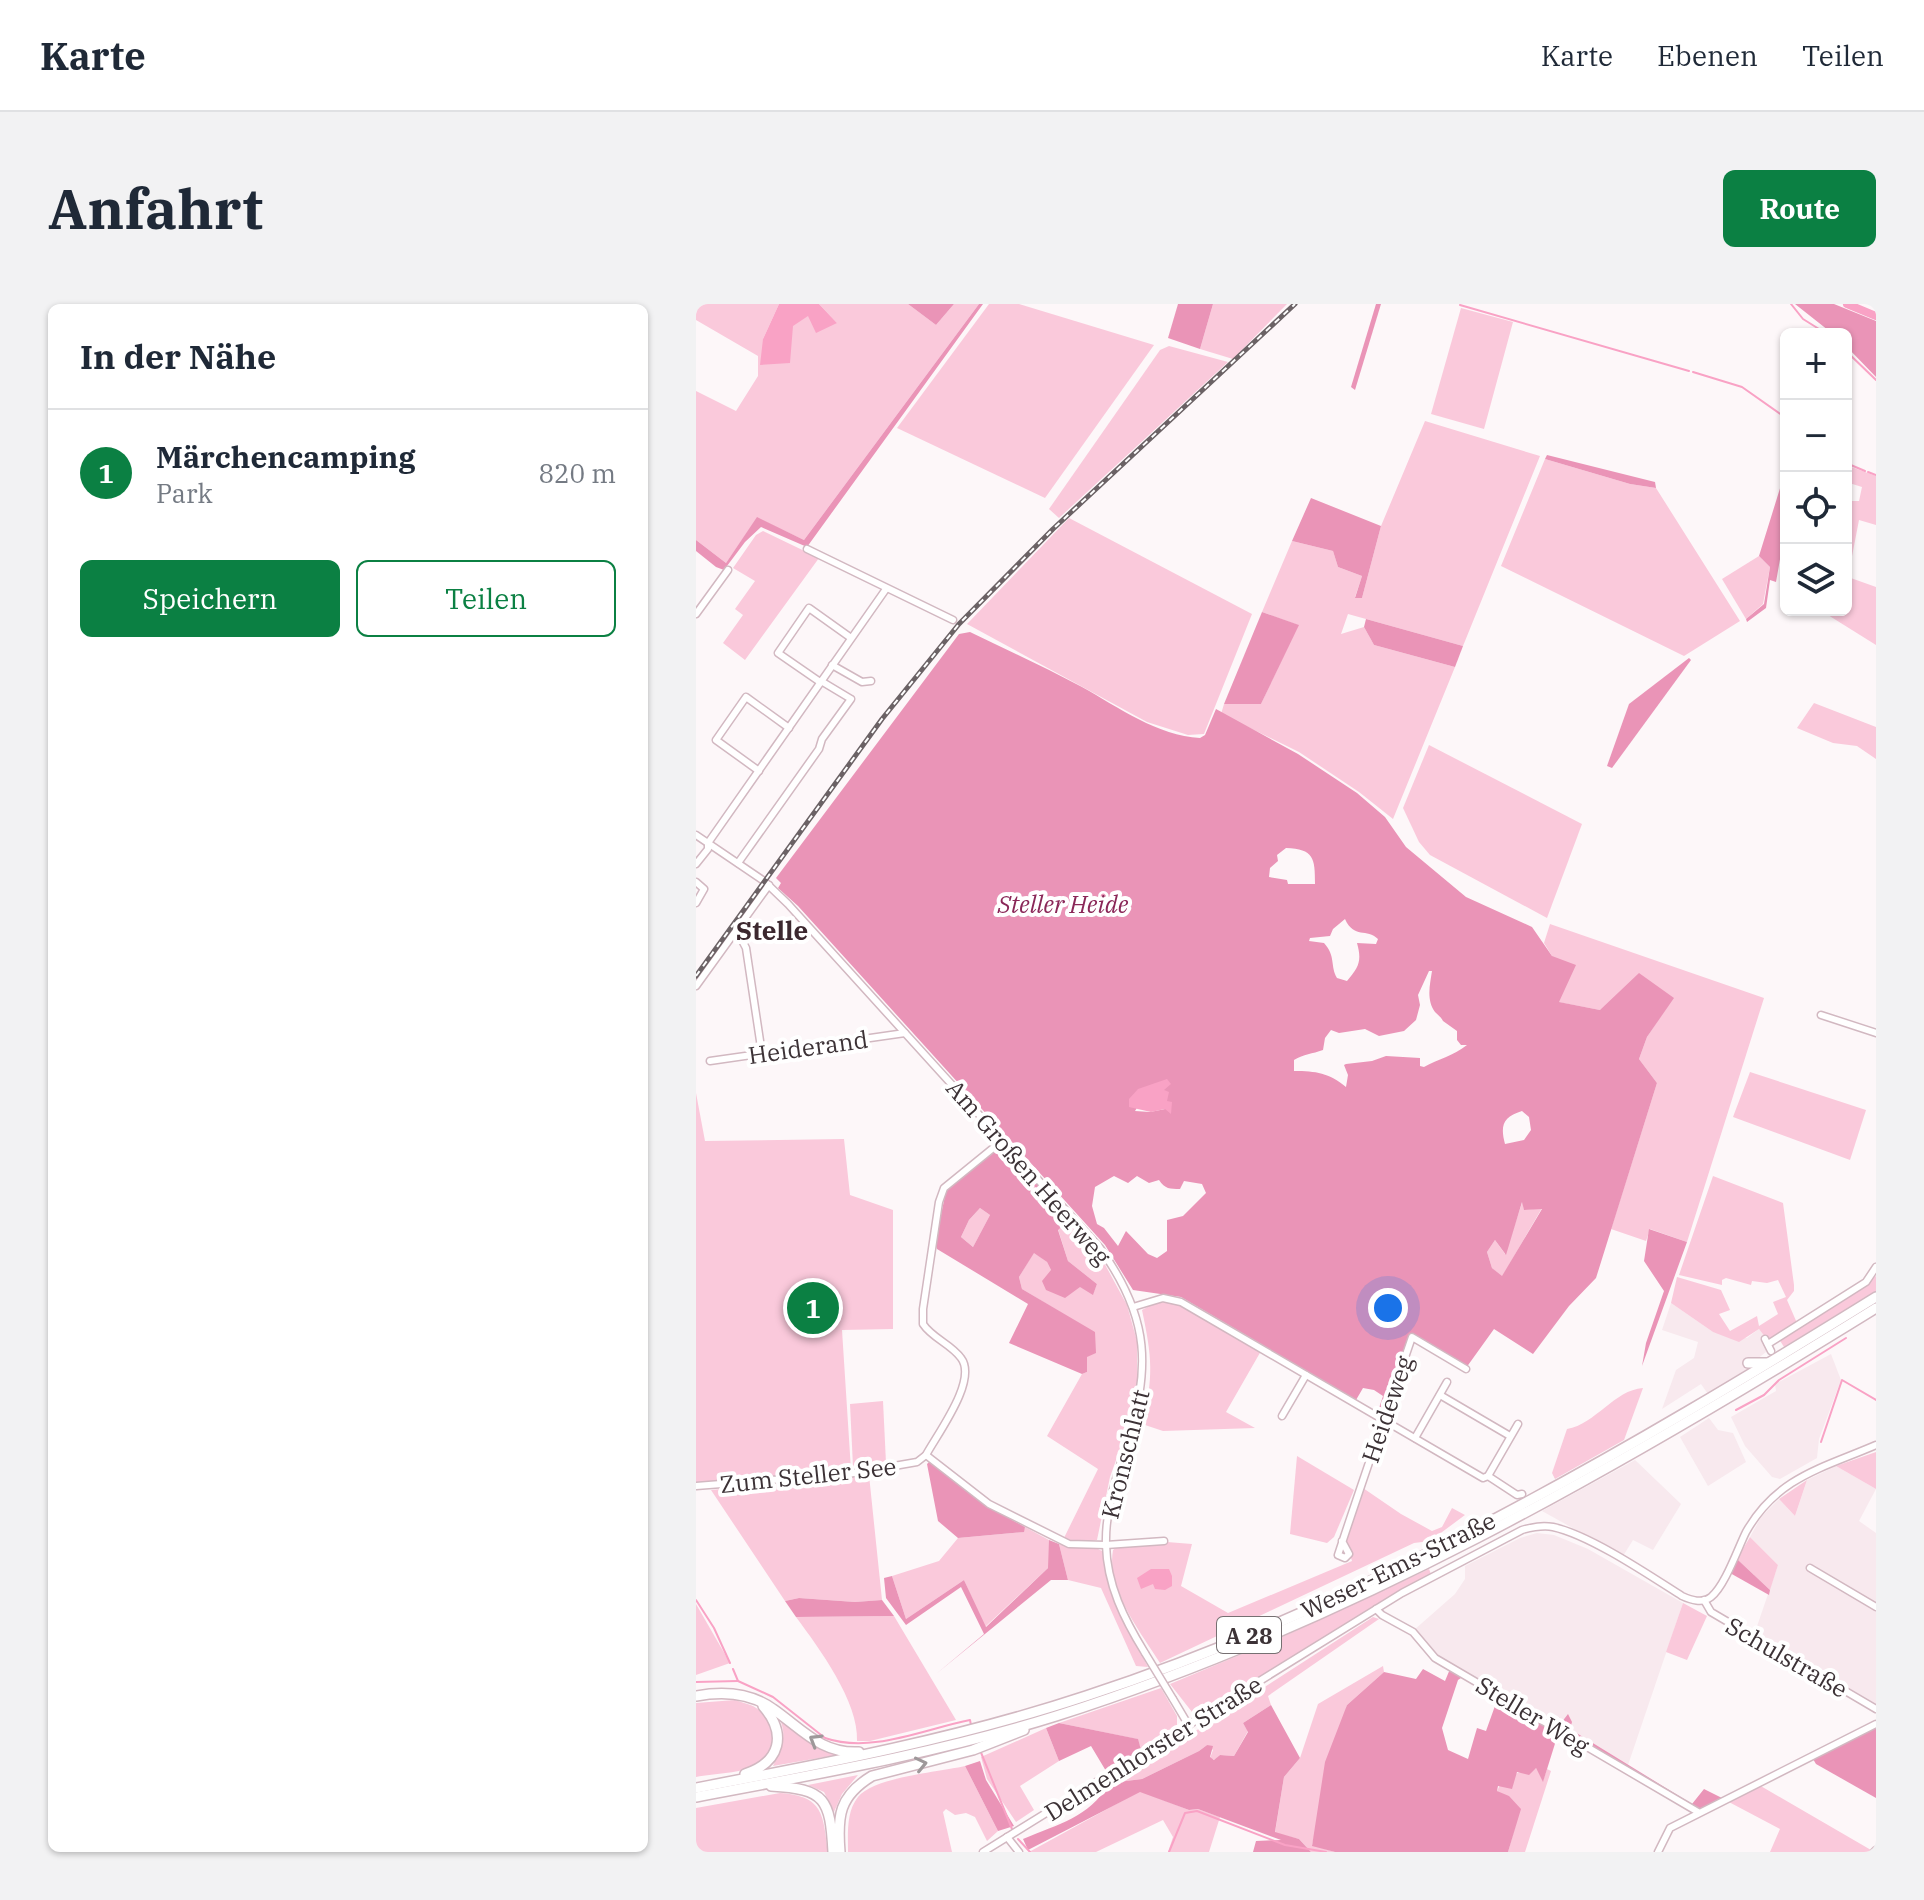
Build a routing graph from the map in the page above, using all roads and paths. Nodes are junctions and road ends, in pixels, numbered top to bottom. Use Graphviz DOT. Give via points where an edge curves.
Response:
graph roads {
  1 [pos="807,549"];
  2 [pos="728,570"];
  3 [pos="886,589"];
  4 [pos="696,614"];
  5 [pos="953,620"];
  6 [pos="851,638"];
  7 [pos="832,665"];
  8 [pos="871,681"];
  9 [pos="821,682"];
  10 [pos="789,728"];
  11 [pos="759,771"];
  12 [pos="696,835"];
  13 [pos="708,843"];
  14 [pos="738,863"];
  15 [pos="696,864"];
  16 [pos="696,882"];
  17 [pos="769,885"];
  18 [pos="696,903"];
  19 [pos="736,929"];
  20 [pos="696,986"];
  21 [pos="1821,1015"];
  22 [pos="905,1033"];
  23 [pos="1876,1033"];
  24 [pos="762,1054"];
  25 [pos="710,1061"];
  26 [pos="1003,1140"];
  27 [pos="1876,1267"];
  28 [pos="1876,1297"];
  29 [pos="1133,1307"];
  30 [pos="1876,1308"];
  31 [pos="1768,1345"];
  32 [pos="1748,1363"];
  33 [pos="1771,1363"];
  34 [pos="1466,1369"];
  35 [pos="1306,1375"];
  36 [pos="1447,1382"];
  37 [pos="1440,1395"];
  38 [pos="1282,1416"];
  39 [pos="1383,1420"];
  40 [pos="1518,1424"];
  41 [pos="1510,1436"];
  42 [pos="1631,1436"];
  43 [pos="1415,1438"];
  44 [pos="1876,1445"];
  45 [pos="1621,1451"];
  46 [pos="926,1455"];
  47 [pos="1485,1477"];
  48 [pos="696,1486"];
  49 [pos="1522,1494"];
  50 [pos="1164,1541"];
  51 [pos="1342,1541"];
  52 [pos="1106,1545"];
  53 [pos="1810,1568"];
  54 [pos="1704,1600"];
  55 [pos="1876,1607"];
  56 [pos="1376,1609"];
  57 [pos="696,1696"];
  58 [pos="761,1703"];
  59 [pos="1876,1709"];
  60 [pos="1876,1724"];
  61 [pos="1189,1726"];
  62 [pos="975,1739"];
  63 [pos="879,1753"];
  64 [pos="726,1782"];
  65 [pos="756,1786"];
  66 [pos="696,1788"];
  67 [pos="696,1797"];
  68 [pos="1698,1812"];
  69 [pos="1007,1837"];
  70 [pos="833,1852"];
  71 [pos="840,1852"];
  72 [pos="983,1852"];
  73 [pos="1019,1852"];
  74 [pos="1658,1852"];
  1 -- 3 [label="street"];
  2 -- 4 [label="street"];
  3 -- 5 [label="street"];
  3 -- 6 [label="street"];
  6 -- 7 [label="street"];
  6 -- 9 [label="street" via="809,608 778,653"];
  7 -- 8 [label="street" via="862,682"];
  7 -- 9 [label="street"];
  9 -- 10 [label="street"];
  9 -- 14 [label="street" via="851,699"];
  10 -- 11 [label="street"];
  10 -- 11 [label="street" via="746,697 716,740"];
  11 -- 13 [label="street"];
  12 -- 13 [label="street, Am Großen Heerweg"];
  13 -- 14 [label="street, Am Großen Heerweg"];
  13 -- 15 [label="street"];
  14 -- 17 [label="street, Am Großen Heerweg"];
  16 -- 18 [label="street" via="704,889"];
  17 -- 19 [label="street"];
  17 -- 22 [label="street, Am Großen Heerweg"];
  19 -- 20 [label="street"];
  19 -- 24 [label="street" via="746,948"];
  21 -- 23 [label="street"];
  22 -- 24 [label="street, Heiderand"];
  22 -- 26 [label="street, Am Großen Heerweg"];
  24 -- 25 [label="street, Heiderand"];
  26 -- 29 [label="street, Am Großen Heerweg" via="1100,1248"];
  26 -- 46 [label="street, Zum Steller See" via="944,1188 939,1202 923,1324 959,1354 967,1372"];
  27 -- 31 [label="street" via="1866,1282"];
  28 -- 33 [label="highway, Weser-Ems-Straße / A 28"];
  29 -- 35 [label="street" via="1163,1298 1177,1301"];
  29 -- 52 [label="street, Kronschlatt" via="1141,1340 1142,1388 1109,1505"];
  30 -- 62 [label="highway, Weser-Ems-Straße / A 28" via="1680,1427 1456,1548 1251,1644 1050,1721"];
  32 -- 33 [label="highway"];
  33 -- 45 [label="highway, Weser-Ems-Straße / A 28"];
  34 -- 39 [label="street, Heideweg" via="1412,1337"];
  35 -- 38 [label="street"];
  35 -- 39 [label="street"];
  36 -- 37 [label="street"];
  37 -- 41 [label="street"];
  37 -- 43 [label="street"];
  39 -- 43 [label="street"];
  39 -- 51 [label="street, Heideweg"];
  40 -- 41 [label="street"];
  41 -- 47 [label="street"];
  42 -- 45 [label="highway"];
  43 -- 47 [label="street"];
  44 -- 54 [label="street" via="1808,1472 1779,1491 1748,1529 1717,1590"];
  45 -- 62 [label="highway, Weser-Ems-Straße / A 28" via="1400,1566 1262,1630"];
  46 -- 48 [label="street, Zum Steller See" via="917,1462 848,1474"];
  46 -- 52 [label="street" via="1004,1513 1069,1544"];
  47 -- 49 [label="street"];
  50 -- 52 [label="street"];
  52 -- 61 [label="street, Kronschlatt, bridge" via="1118,1603"];
  53 -- 55 [label="street"];
  54 -- 56 [label="street, Delmenhorster Straße" via="1682,1596 1608,1552 1541,1526 1503,1539"];
  54 -- 59 [label="street, Schulstraße" via="1711,1612"];
  56 -- 61 [label="street, Delmenhorster Straße"];
  56 -- 68 [label="street, Steller Weg" via="1413,1632 1435,1658"];
  57 -- 58 [label="highway" via="733,1694"];
  63 -- 58 [label="highway, one-way" via="825,1747"];
  58 -- 64 [label="highway" via="778,1731 774,1753 759,1768"];
  60 -- 68 [label="street"];
  61 -- 69 [label="street, Delmenhorster Straße"];
  62 -- 63 [label="highway, Weser-Ems-Straße / A 28"];
  62 -- 65 [label="highway, Weser-Ems-Straße / A 28"];
  71 -- 62 [label="highway, one-way" via="840,1814 860,1784"];
  63 -- 64 [label="highway, Weser-Ems-Straße / A 28"];
  64 -- 66 [label="highway, Weser-Ems-Straße / A 28"];
  65 -- 67 [label="highway, Weser-Ems-Straße / A 28"];
  65 -- 70 [label="highway" via="797,1787 820,1798 830,1816"];
  68 -- 74 [label="street" via="1668,1830"];
  69 -- 72 [label="street, Delmenhorster Straße"];
  69 -- 73 [label="street"];
}
